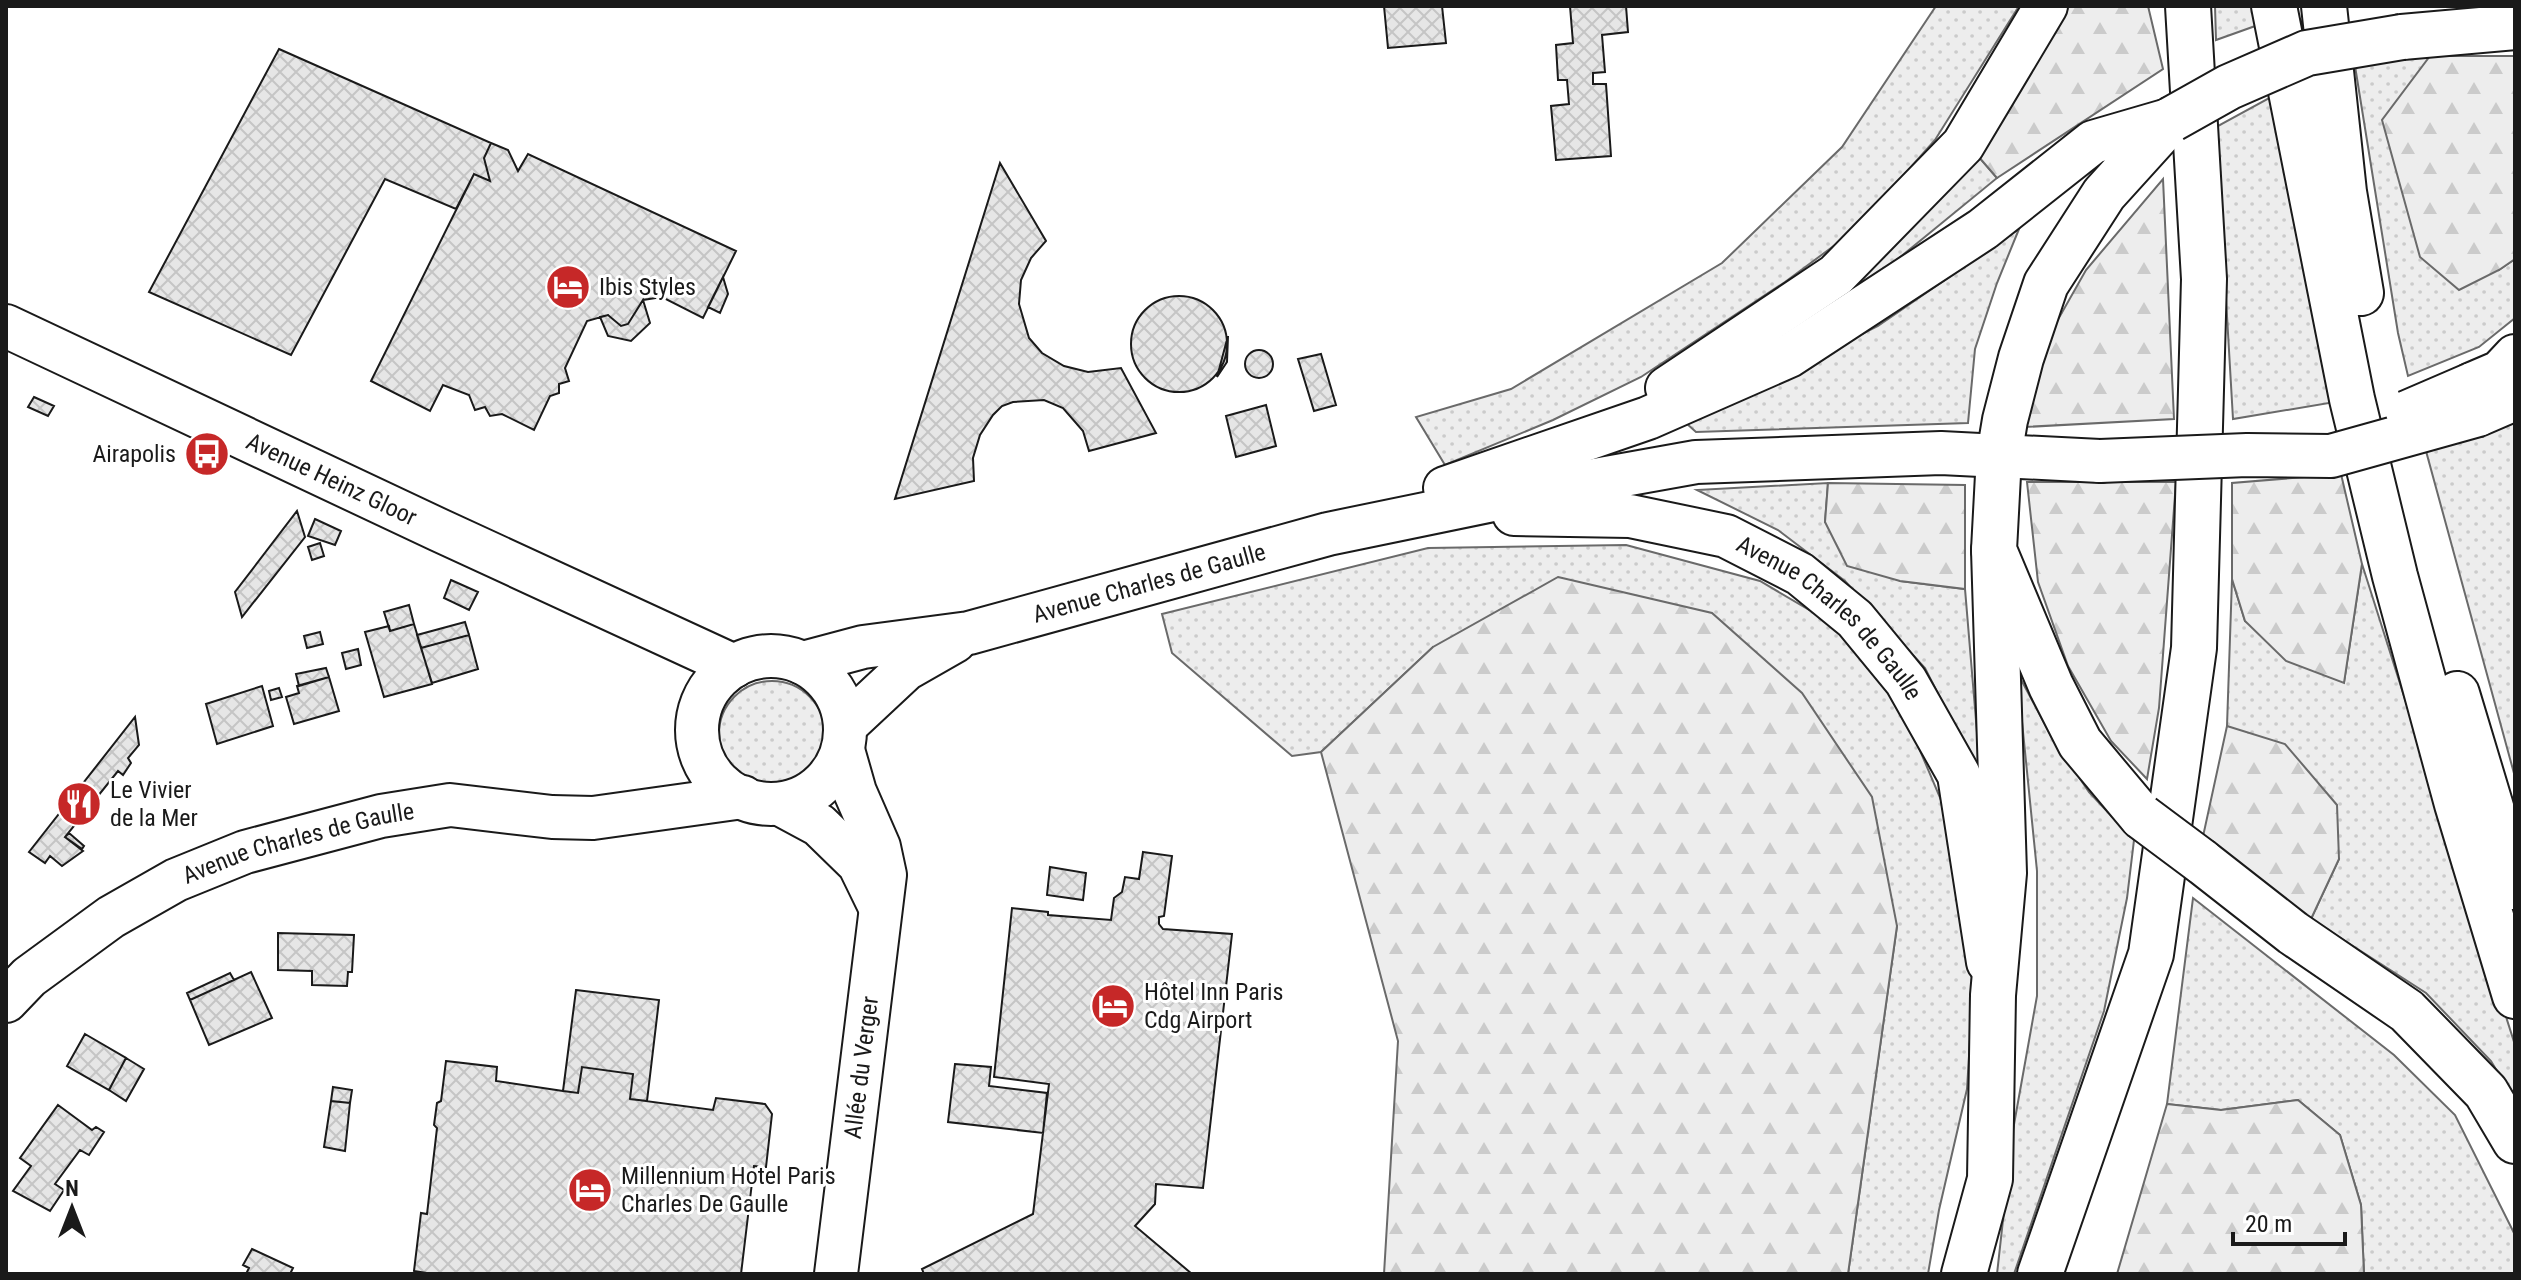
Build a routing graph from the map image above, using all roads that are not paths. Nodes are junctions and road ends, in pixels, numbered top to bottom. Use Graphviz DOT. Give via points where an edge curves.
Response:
graph roads {
  1 [pos="2046,6"];
  2 [pos="2188,6"];
  3 [pos="2274,6"];
  4 [pos="2324,6"];
  5 [pos="2515,27"];
  6 [pos="2172,119"];
  7 [pos="6,326"];
  8 [pos="2515,356"];
  9 [pos="2488,399"];
  10 [pos="1999,456"];
  11 [pos="1492,471"];
  12 [pos="1433,512"];
  13 [pos="1328,534"];
  14 [pos="1994,550"];
  15 [pos="657,632"];
  16 [pos="969,633"];
  17 [pos="803,663"];
  18 [pos="734,666"];
  19 [pos="699,723"];
  20 [pos="844,737"];
  21 [pos="761,800"];
  22 [pos="630,813"];
  23 [pos="2515,887"];
  24 [pos="881,910"];
  25 [pos="14,979"];
  26 [pos="1993,995"];
  27 [pos="2515,996"];
  28 [pos="2515,1141"];
  29 [pos="836,1274"];
  30 [pos="1964,1274"];
  31 [pos="2040,1274"];
  1 -- 11 [label="street, Avenue Charles de Gaulle" via="1963,145 1836,275 1671,386"];
  2 -- 31 [label="main road" via="2204,279 2194,648 2151,954"];
  3 -- 27 [label="main road" via="2352,399 2384,531"];
  4 -- 23 [label="main road" via="2344,192 2369,338 2443,645"];
  5 -- 6 [label="main road, bridge" via="2402,37 2307,53"];
  6 -- 10 [label="main road" via="2104,194 2046,284 2021,358"];
  6 -- 11 [label="street, Avenue Charles de Gaulle" via="2093,142 1983,229 1789,356 1648,418"];
  7 -- 15 [label="street, Avenue Heinz Gloor"];
  8 -- 9 [label="street, Avenue Charles de Gaulle" via="2500,372"];
  9 -- 10 [label="street, Avenue Charles de Gaulle, bridge" via="2331,456 2100,461"];
  10 -- 12 [label="street, Avenue Charles de Gaulle" via="1941,453 1696,462"];
  10 -- 14 [label="main road"];
  11 -- 13 [label="street, Avenue Charles de Gaulle"];
  12 -- 13 [label="street, Avenue Charles de Gaulle"];
  12 -- 26 [label="street, Avenue Charles de Gaulle" via="1630,516 1726,536 1800,574 1855,619 1906,681 1959,775"];
  13 -- 16 [label="street, Avenue Charles de Gaulle"];
  14 -- 26 [label="main road" via="2004,873"];
  14 -- 28 [label="main road, bridge" via="2080,743 2142,817 2293,933 2407,1011 2486,1092"];
  15 -- 18 [label="street, Avenue Heinz Gloor"];
  15 -- 19 [label="street"];
  16 -- 17 [label="street, Avenue Charles de Gaulle" via="863,647"];
  16 -- 20 [label="street, Avenue Charles de Gaulle" via="906,669"];
  17 -- 18 [label="street" via="766,656"];
  17 -- 20 [label="street" via="833,688 842,705"];
  18 -- 19 [label="street" via="716,680"];
  19 -- 21 [label="street" via="703,759 713,777 732,793"];
  19 -- 22 [label="street" via="666,784"];
  20 -- 21 [label="street" via="837,766 824,783 804,797"];
  20 -- 24 [label="street, Allée du Verger" via="855,792 885,875"];
  21 -- 22 [label="street, Avenue Charles de Gaulle"];
  21 -- 24 [label="street" via="819,825 859,864"];
  22 -- 25 [label="street, Avenue Charles de Gaulle" via="552,817 450,805 381,816 245,852 176,880"];
  24 -- 29 [label="street, Allée du Verger"];
  26 -- 30 [label="main road" via="1990,1179"];
}
